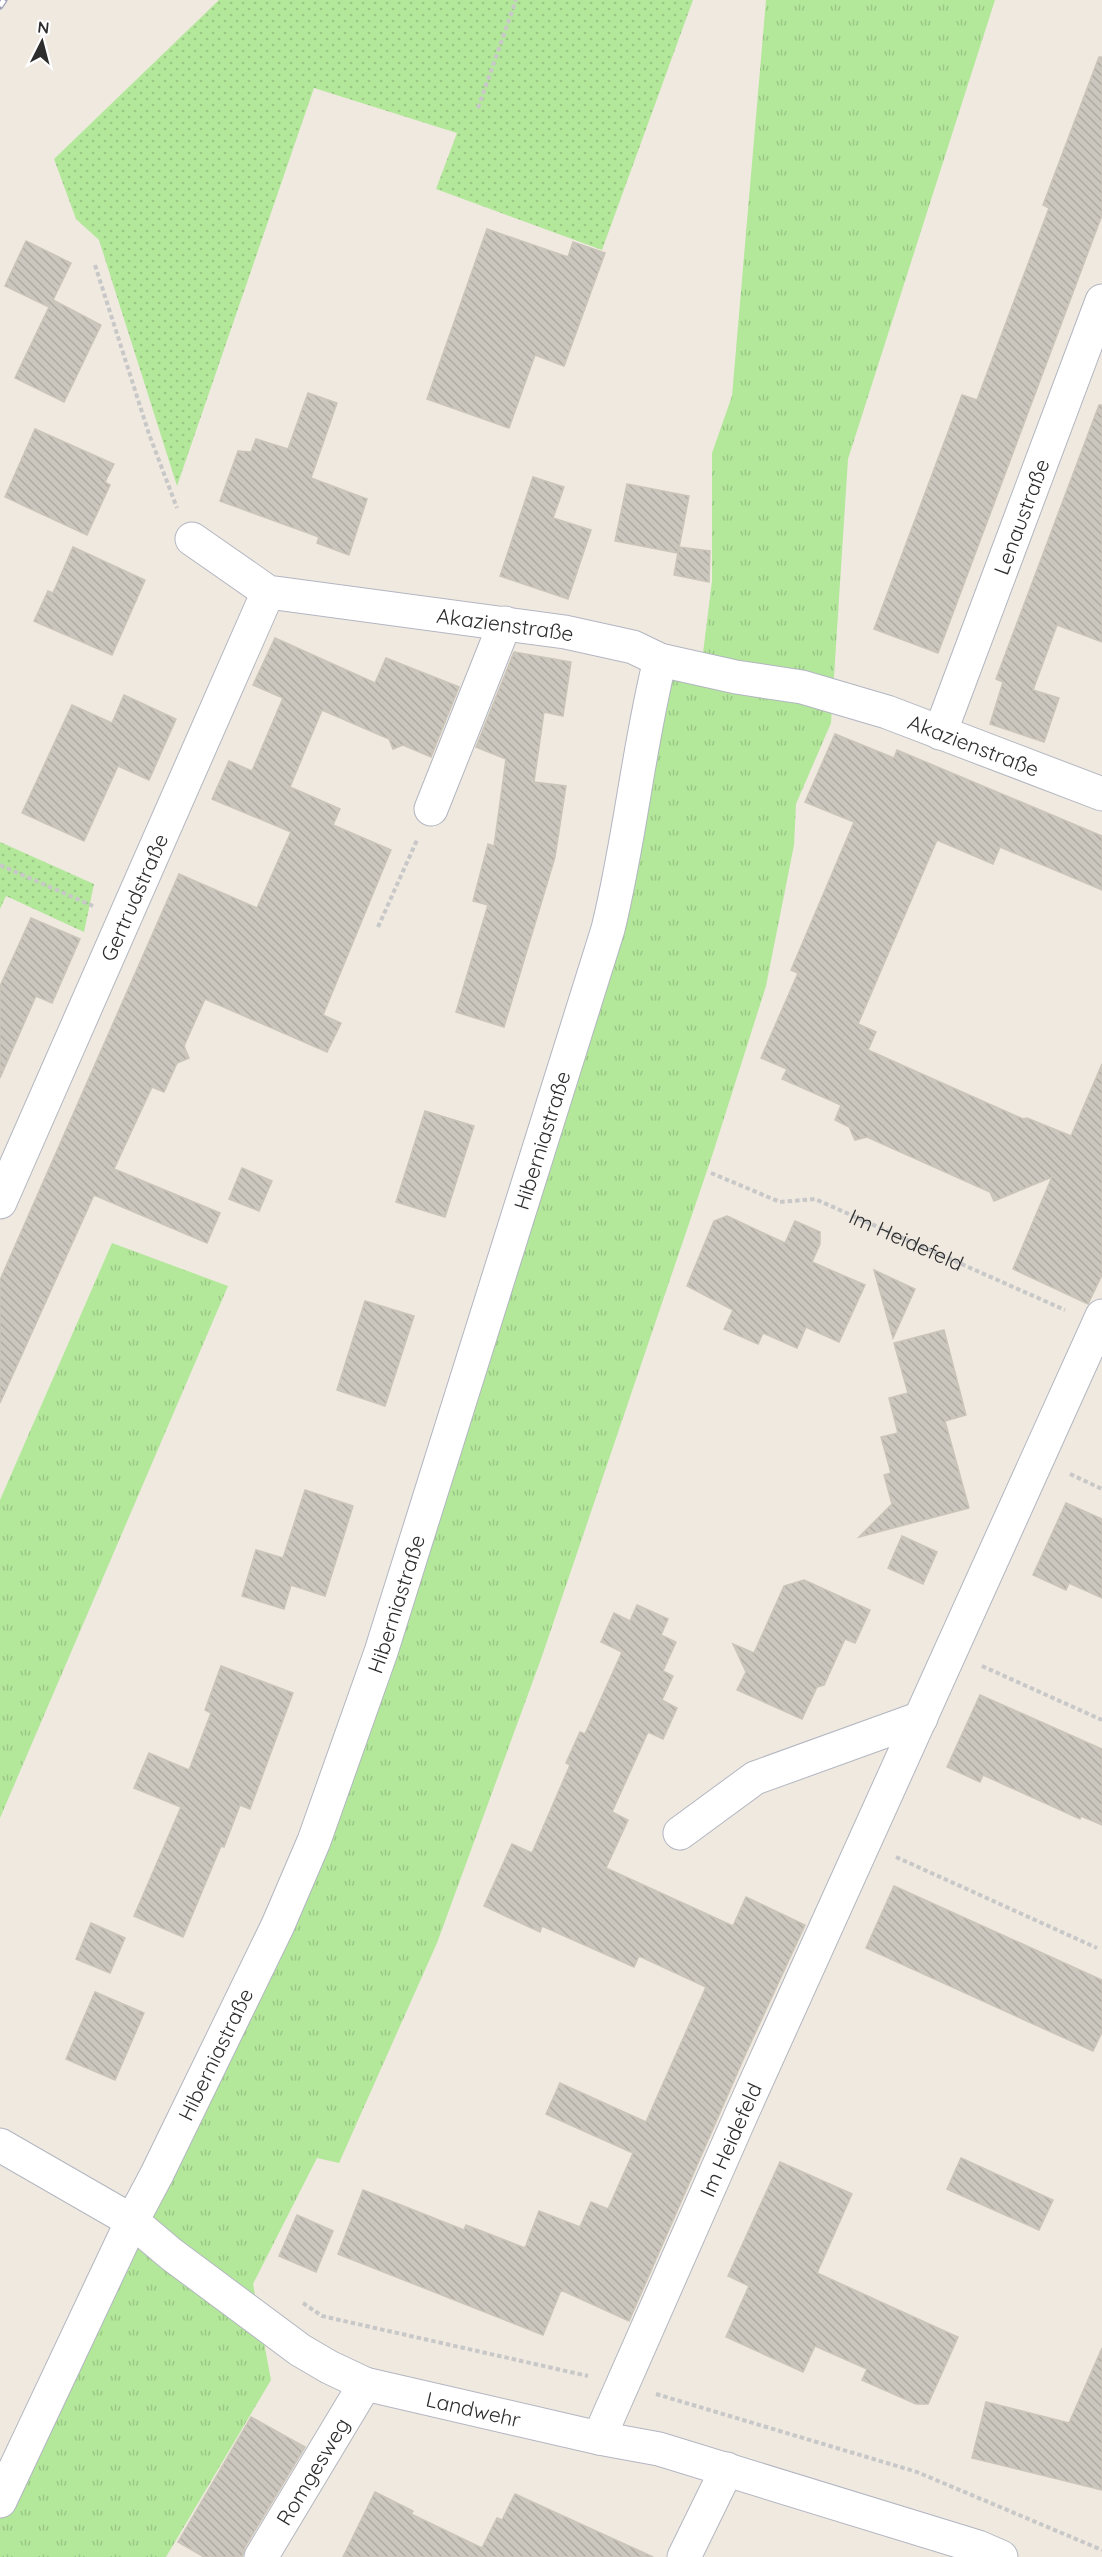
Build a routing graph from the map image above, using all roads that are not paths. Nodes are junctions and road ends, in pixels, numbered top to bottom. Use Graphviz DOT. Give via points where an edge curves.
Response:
graph roads {
  1 [pos="1102,301"];
  2 [pos="192,539"];
  3 [pos="268,592"];
  4 [pos="505,623"];
  5 [pos="660,660"];
  6 [pos="940,733"];
  7 [pos="1102,794"];
  8 [pos="431,808"];
  9 [pos="0,1202"];
  10 [pos="1100,1320"];
  11 [pos="921,1718"];
  12 [pos="680,1833"];
  13 [pos="0,2145"];
  14 [pos="132,2221"];
  15 [pos="365,2384"];
  16 [pos="599,2438"];
  17 [pos="727,2469"];
  18 [pos="0,2501"];
  19 [pos="261,2557"];
  20 [pos="684,2557"];
  21 [pos="1000,2557"];
  1 -- 6 [label="street, Lenaustraße"];
  2 -- 3 [label="street, Akazienstraße"];
  3 -- 4 [label="street, Akazienstraße"];
  3 -- 9 [label="street, Gertrudstraße"];
  4 -- 5 [label="street, Akazienstraße" via="605,640"];
  4 -- 8 [label="street"];
  5 -- 6 [label="street, Akazienstraße" via="824,693"];
  5 -- 14 [label="street, Hiberniastraße" via="608,929 381,1652 314,1841 278,1924"];
  6 -- 7 [label="street, Akazienstraße"];
  10 -- 11 [label="street, Im Heidefeld"];
  11 -- 12 [label="street" via="755,1778"];
  11 -- 16 [label="street, Im Heidefeld"];
  13 -- 14 [label="street, Landwehr"];
  14 -- 15 [label="street, Landwehr" via="300,2350"];
  14 -- 18 [label="street, Hiberniastraße"];
  15 -- 16 [label="street, Landwehr"];
  15 -- 19 [label="street, Romgesweg"];
  16 -- 17 [label="street, Landwehr" via="659,2449"];
  17 -- 20 [label="street"];
  17 -- 21 [label="street, Landwehr"];
}
